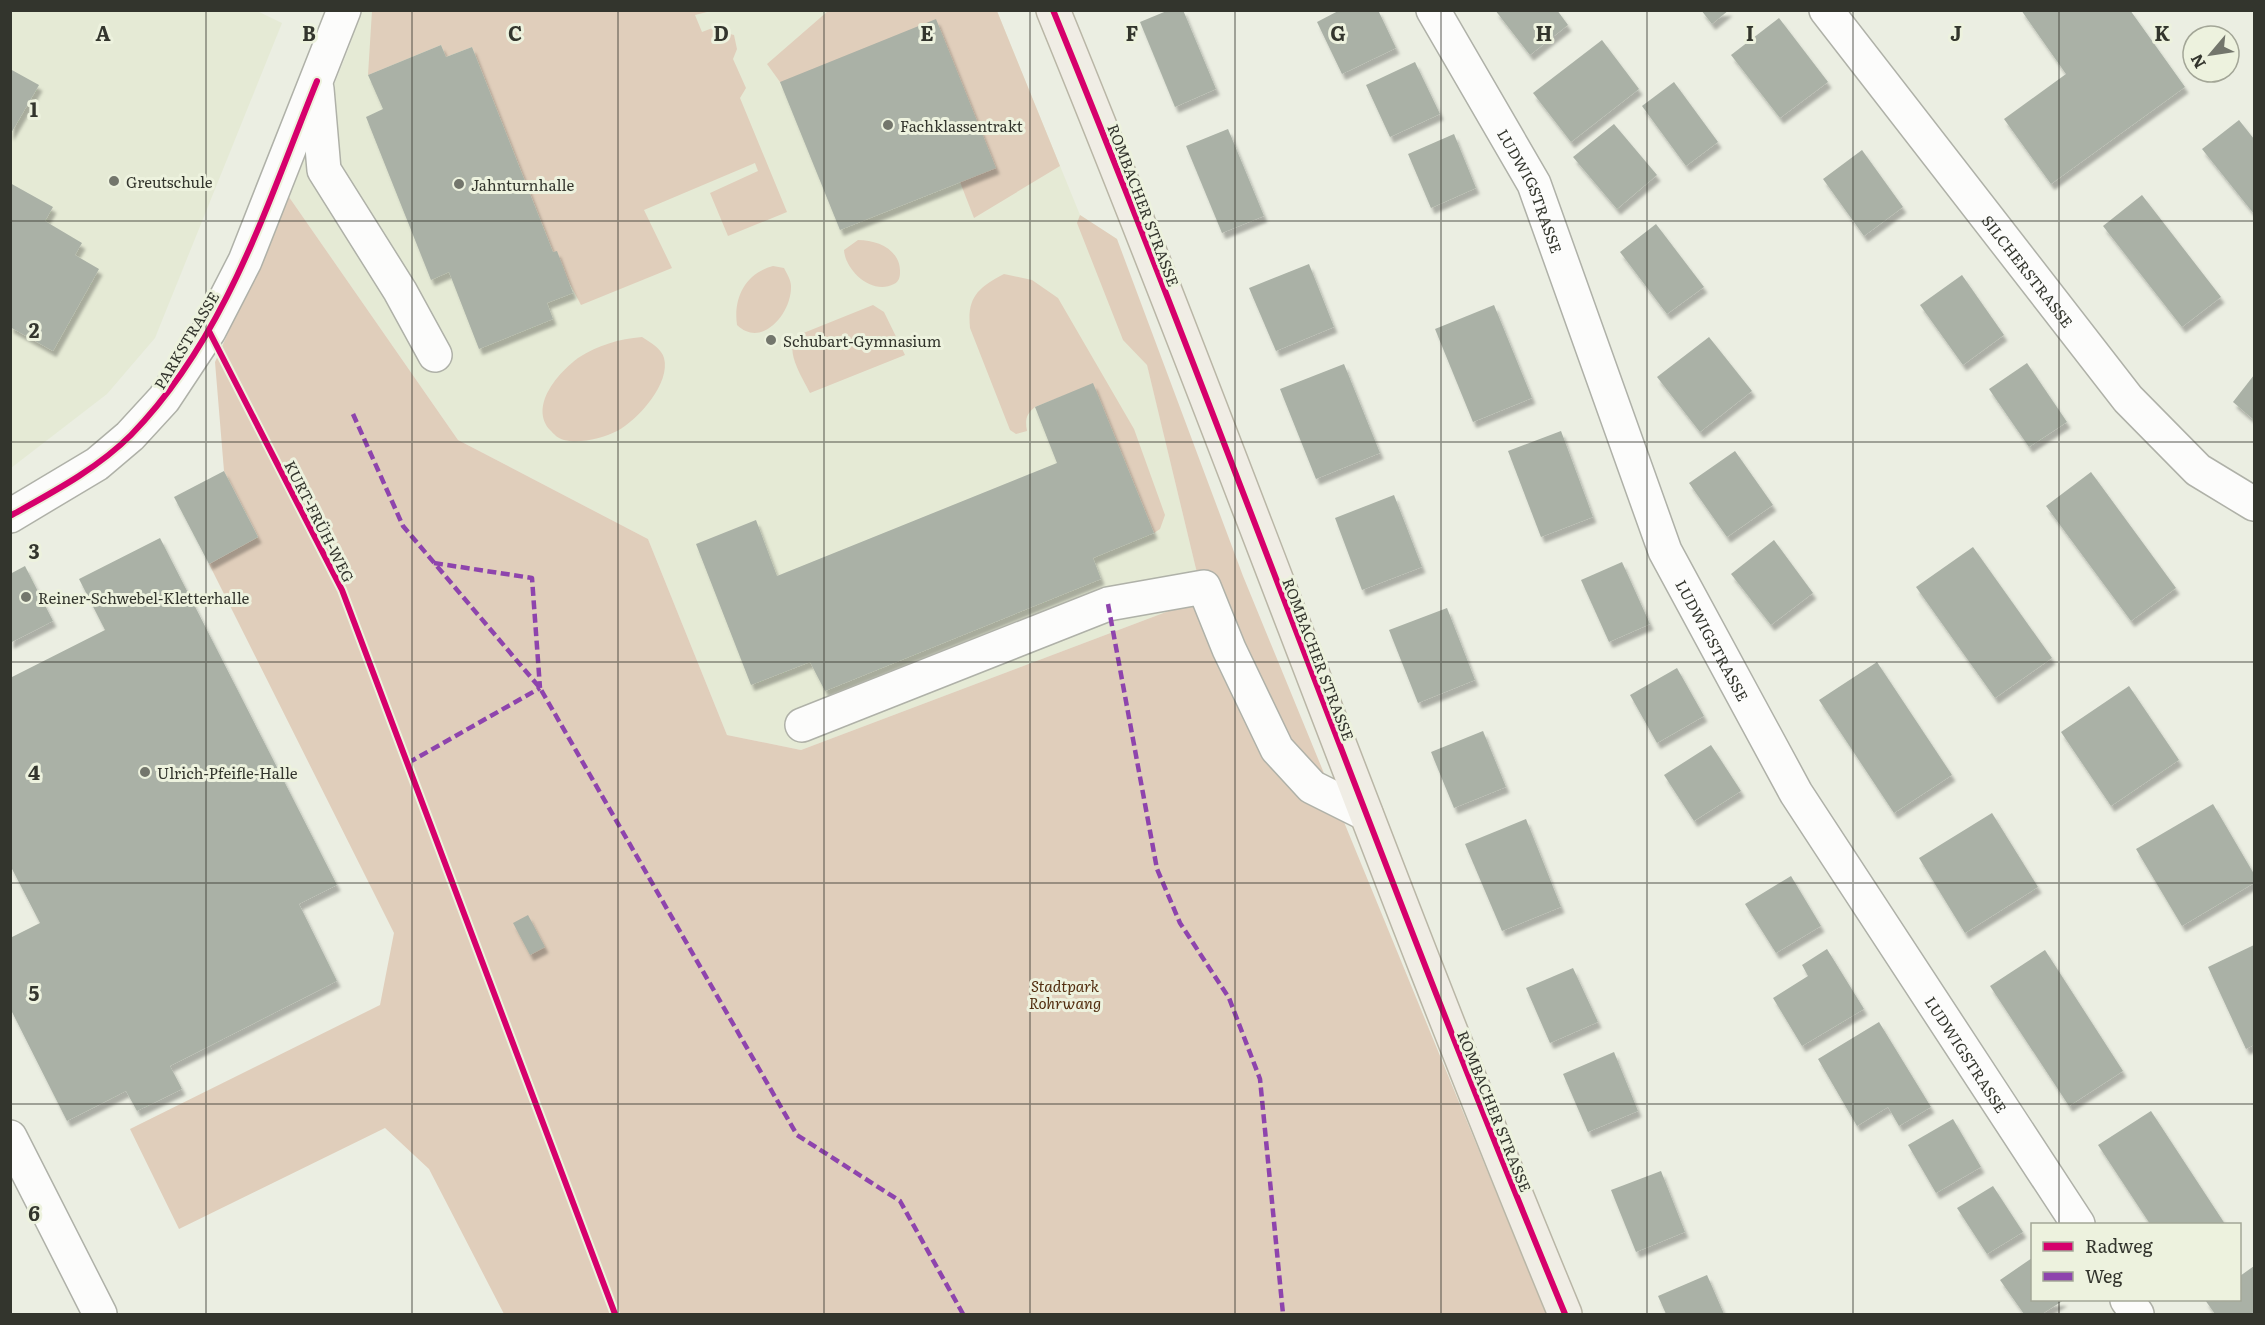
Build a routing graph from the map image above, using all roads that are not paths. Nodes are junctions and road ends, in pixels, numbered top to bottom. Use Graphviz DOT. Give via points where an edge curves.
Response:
graph roads {
  1 [pos="344,10"];
  2 [pos="1053,10"];
  3 [pos="1433,10"];
  4 [pos="1826,10"];
  5 [pos="317,81"];
  6 [pos="435,355"];
  7 [pos="2254,504"];
  8 [pos="10,516"];
  9 [pos="802,725"];
  10 [pos="1366,814"];
  11 [pos="10,1137"];
  12 [pos="2077,1223"];
  13 [pos="2128,1301"];
  14 [pos="100,1314"];
  15 [pos="1565,1314"];
  16 [pos="2137,1314"];
  1 -- 5 [label="street, PARKSTRASSE"];
  2 -- 10 [label="main road, ROMBACHER STRASSE" via="1122,177"];
  3 -- 12 [label="street, LUDWIGSTRASSE" via="1534,184 1665,551 1796,793"];
  4 -- 7 [label="street, SILCHERSTRASSE" via="2128,399 2198,470"];
  5 -- 6 [label="street" via="324,170"];
  5 -- 8 [label="street, PARKSTRASSE" via="245,261 209,331 164,399 97,464"];
  9 -- 10 [label="street" via="1108,604 1204,587 1277,749 1312,787"];
  10 -- 15 [label="main road, ROMBACHER STRASSE"];
  11 -- 14 [label="street"];
  13 -- 16 [label="street"];
}
